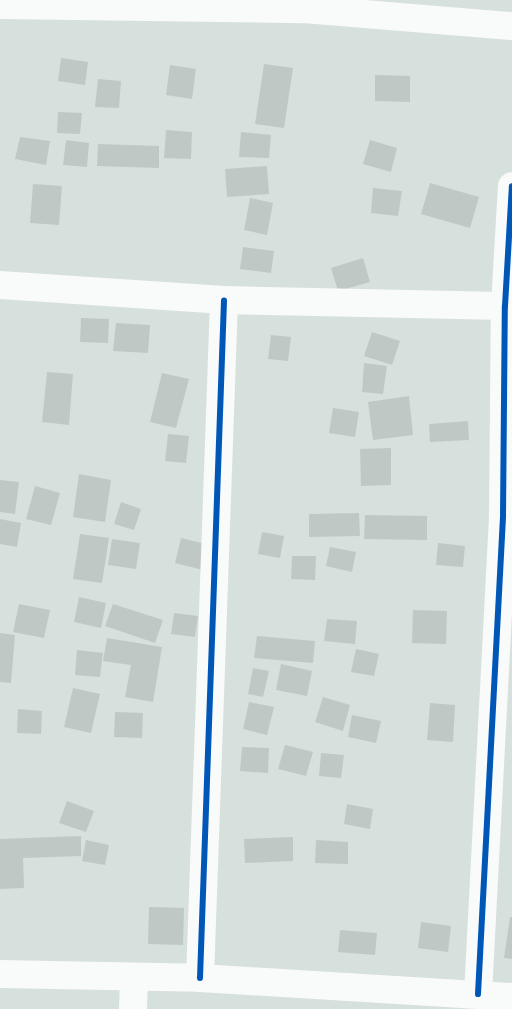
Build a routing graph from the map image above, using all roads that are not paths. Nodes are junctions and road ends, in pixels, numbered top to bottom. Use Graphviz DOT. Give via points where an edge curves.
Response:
graph roads {
  1 [pos="301,4"];
  2 [pos="0,5"];
  3 [pos="512,26"];
  4 [pos="512,186"];
  5 [pos="0,284"];
  6 [pos="224,300"];
  7 [pos="505,306"];
  8 [pos="508,516"];
  9 [pos="0,974"];
  10 [pos="134,977"];
  11 [pos="200,978"];
  12 [pos="478,994"];
  13 [pos="512,997"];
  14 [pos="133,1009"];
  1 -- 2 [label="street"];
  1 -- 3 [label="street"];
  4 -- 7 [label="street"];
  5 -- 6 [label="street"];
  6 -- 7 [label="street"];
  6 -- 11 [label="street"];
  7 -- 8 [label="street"];
  8 -- 12 [label="street"];
  9 -- 10 [label="street"];
  10 -- 11 [label="street"];
  10 -- 14 [label="street"];
  11 -- 12 [label="street"];
  12 -- 13 [label="street"];
}
